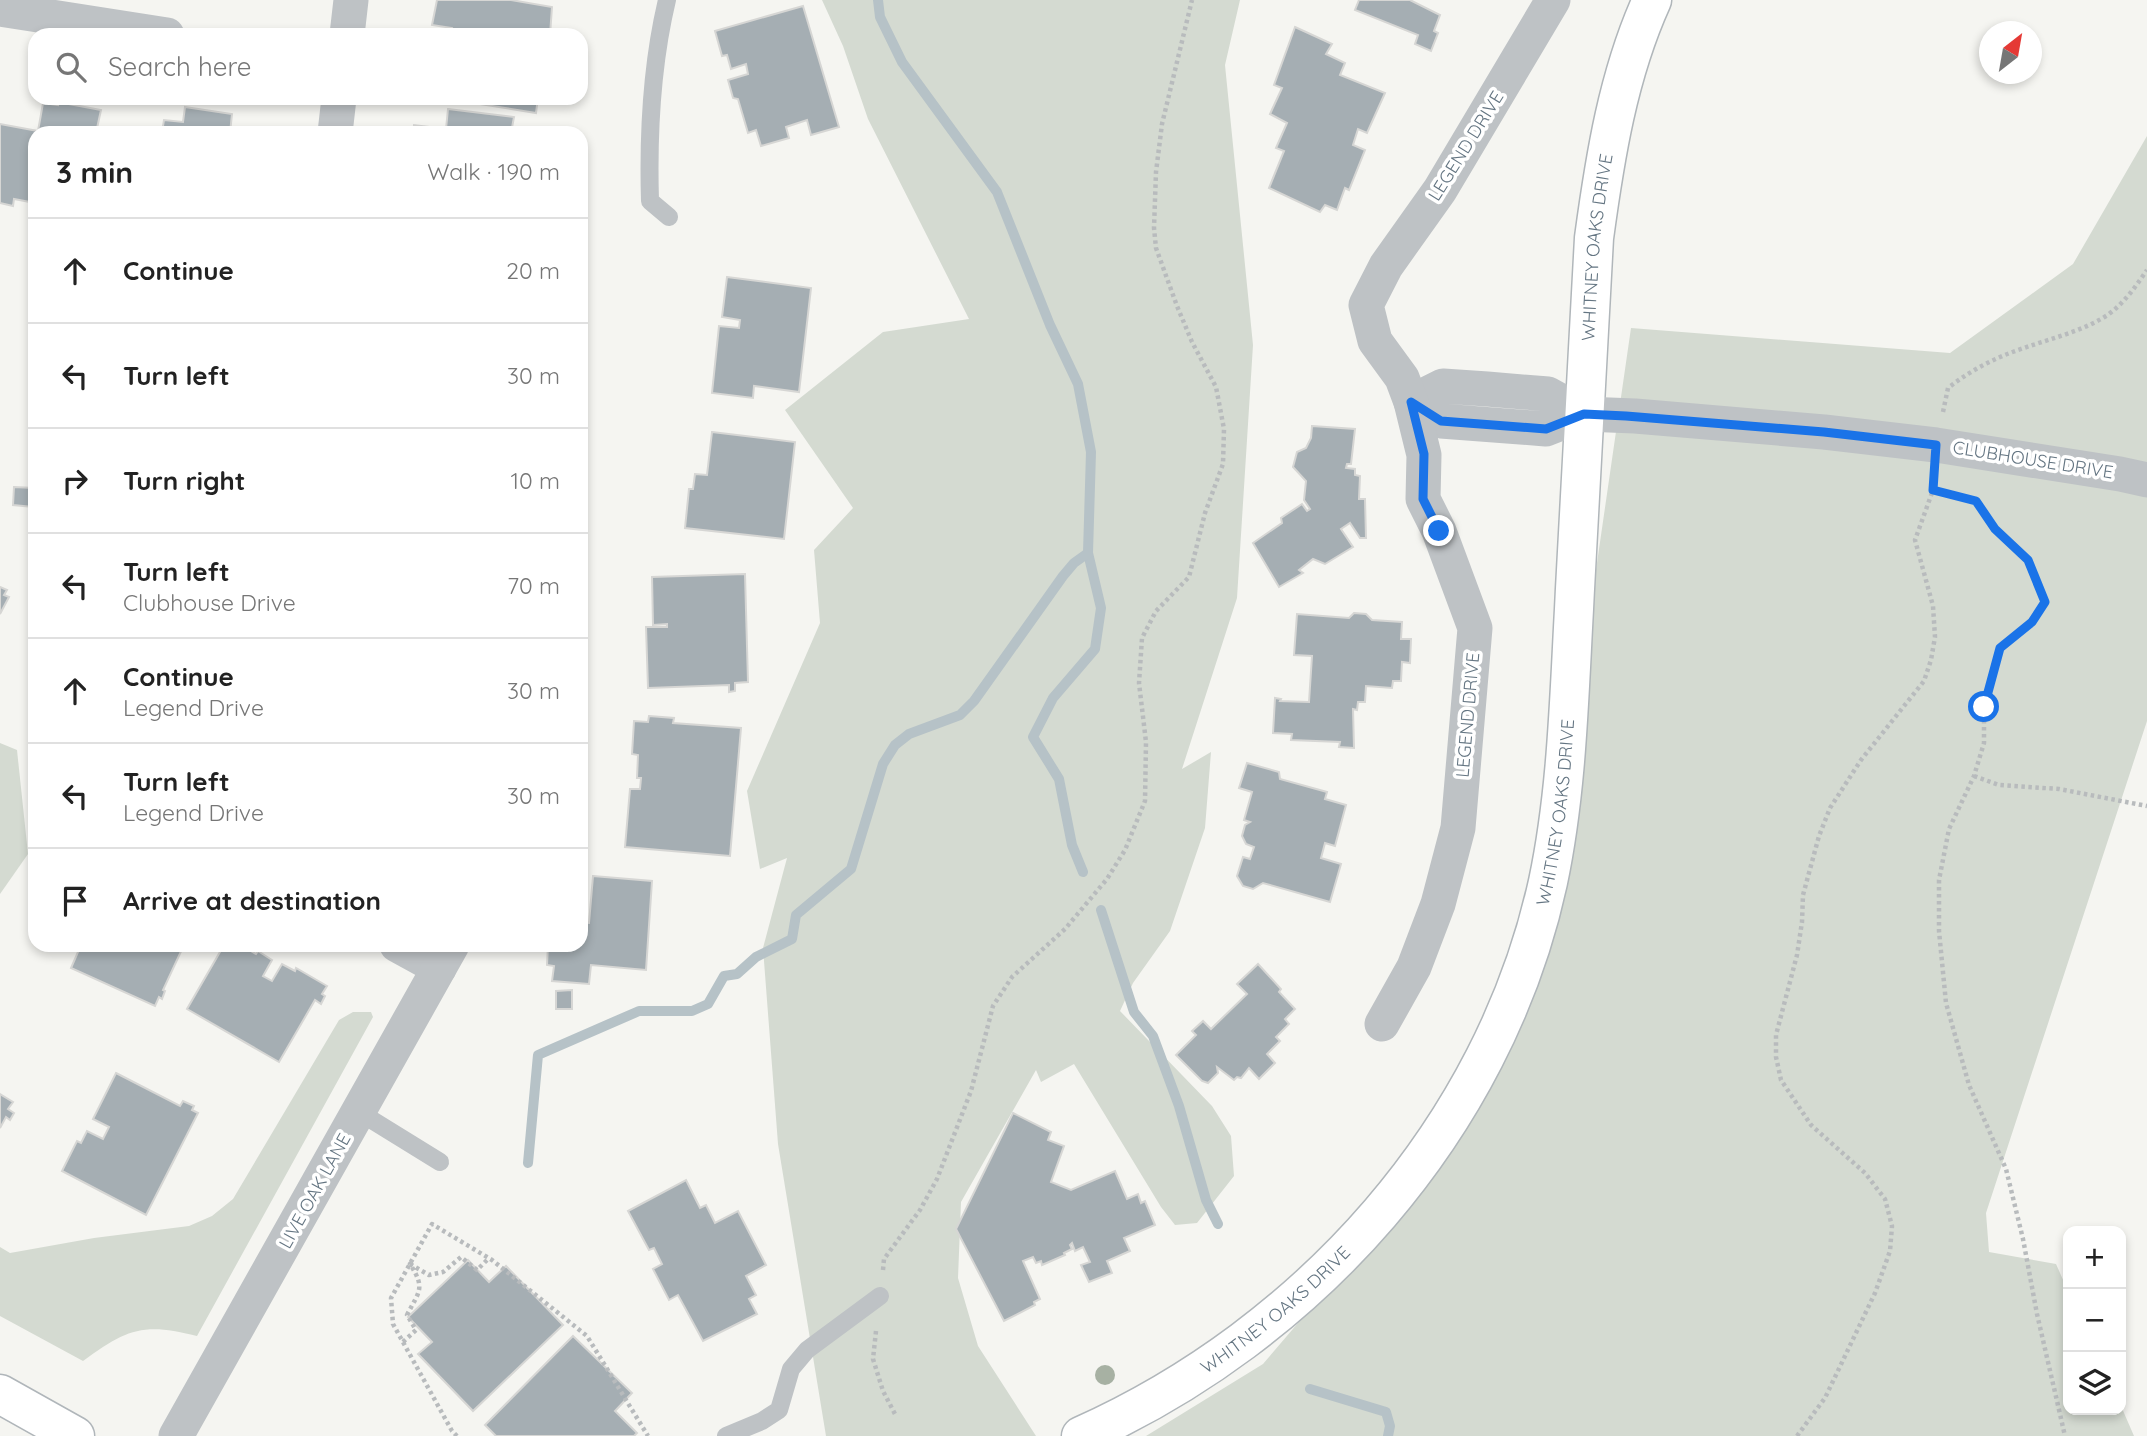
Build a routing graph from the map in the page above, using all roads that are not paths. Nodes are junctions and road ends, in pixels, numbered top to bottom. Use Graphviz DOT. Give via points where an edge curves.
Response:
graph roads {
  1 [pos="351,0"];
  2 [pos="667,0"];
  3 [pos="1553,0"];
  4 [pos="1652,0"];
  5 [pos="0,9"];
  6 [pos="122,28"];
  7 [pos="348,28"];
  8 [pos="338,105"];
  9 [pos="336,126"];
  10 [pos="669,218"];
  11 [pos="1487,389"];
  12 [pos="1411,402"];
  13 [pos="1584,414"];
  14 [pos="1484,424"];
  15 [pos="2147,480"];
  16 [pos="425,952"];
  17 [pos="445,957"];
  18 [pos="1382,1024"];
  19 [pos="359,1112"];
  20 [pos="440,1161"];
  21 [pos="880,1296"];
  22 [pos="0,1394"];
  23 [pos="75,1436"];
  24 [pos="176,1436"];
  25 [pos="726,1436"];
  26 [pos="1081,1436"];
  1 -- 7 [label="street"];
  2 -- 10 [label="lane" via="651,90 649,143 650,201"];
  3 -- 12 [label="street, LEGEND DRIVE" via="1366,304 1375,341 1402,378"];
  4 -- 13 [label="street, WHITNEY OAKS DRIVE" via="1622,86 1604,162 1594,237"];
  5 -- 6 [label="street"];
  8 -- 9 [label="street"];
  11 -- 12 [label="street" via="1443,386"];
  11 -- 13 [label="street" via="1548,394"];
  11 -- 14 [label="street"];
  12 -- 14 [label="street" via="1441,421"];
  12 -- 18 [label="street, LEGEND DRIVE" via="1424,454 1423,499 1475,628 1458,828 1414,967"];
  13 -- 14 [label="street" via="1546,429"];
  13 -- 15 [label="street, CLUBHOUSE DRIVE" via="1936,445"];
  13 -- 26 [label="street, WHITNEY OAKS DRIVE" via="1559,823 1547,886 1501,1022 1434,1144 1339,1259 1293,1302 1202,1371"];
  16 -- 17 [label="street"];
  17 -- 19 [label="street, LIVE OAK LANE"];
  19 -- 20 [label="lane"];
  19 -- 24 [label="street, LIVE OAK LANE"];
  21 -- 25 [label="lane" via="807,1350 791,1369 779,1410"];
  22 -- 23 [label="street"];
}
